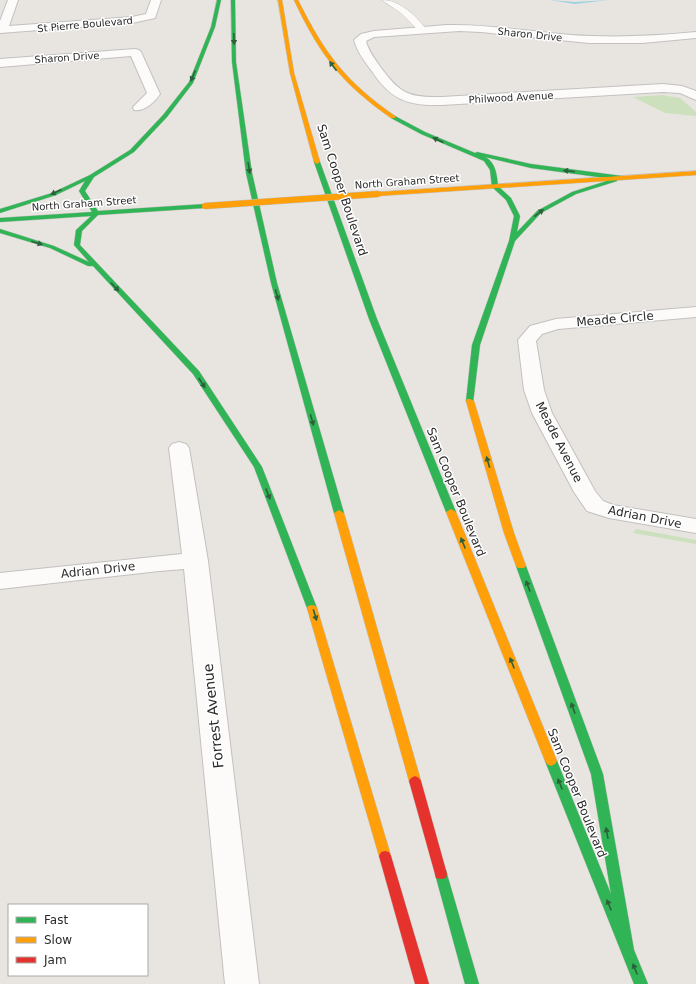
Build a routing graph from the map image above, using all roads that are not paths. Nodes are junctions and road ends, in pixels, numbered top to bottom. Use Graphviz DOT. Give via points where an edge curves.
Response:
graph roads {
  1 [pos="13,0"];
  2 [pos="156,0"];
  3 [pos="220,0"];
  4 [pos="233,0"];
  5 [pos="280,0"];
  6 [pos="296,0"];
  7 [pos="385,0"];
  8 [pos="1,30"];
  9 [pos="423,30"];
  10 [pos="365,36"];
  11 [pos="696,36"];
  12 [pos="0,63"];
  13 [pos="696,96"];
  14 [pos="138,107"];
  15 [pos="460,150"];
  16 [pos="696,173"];
  17 [pos="92,176"];
  18 [pos="622,178"];
  19 [pos="494,187"];
  20 [pos="0,212"];
  21 [pos="96,214"];
  22 [pos="0,220"];
  23 [pos="0,231"];
  24 [pos="512,241"];
  25 [pos="98,269"];
  26 [pos="696,312"];
  27 [pos="536,330"];
  28 [pos="179,448"];
  29 [pos="595,506"];
  30 [pos="696,526"];
  31 [pos="196,561"];
  32 [pos="0,581"];
  33 [pos="628,954"];
  34 [pos="242,984"];
  35 [pos="422,984"];
  36 [pos="472,984"];
  37 [pos="641,984"];
  1 -- 8 [label="street, St Pierre Boulevard"];
  2 -- 8 [label="street, St Pierre Boulevard" via="151,16 132,20"];
  3 -- 17 [label="main road, one-way" via="213,27 191,82 165,116 132,151"];
  4 -- 36 [label="main road, one-way" via="234,62 249,173 274,283"];
  33 -- 5 [label="main road, Sam Cooper Boulevard, one-way" via="373,319 320,172 292,73"];
  15 -- 6 [label="main road, one-way" via="398,122 354,89 335,70 319,47"];
  7 -- 9 [label="lane" via="404,11"];
  9 -- 10 [label="street, Sharon Drive"];
  9 -- 11 [label="street, Sharon Drive" via="475,28 599,40"];
  10 -- 13 [label="street, Philwood Avenue" via="360,40 361,45 384,82 397,94 412,100 442,101 663,88 682,90"];
  12 -- 14 [label="street, Sharon Drive" via="135,52 154,94"];
  18 -- 15 [label="main road, one-way" via="504,162"];
  15 -- 19 [label="main road" via="486,160 492,170"];
  16 -- 18 [label="main road, North Graham Street"];
  17 -- 20 [label="main road, one-way" via="54,194"];
  17 -- 21 [label="main road" via="82,191"];
  18 -- 19 [label="main road, North Graham Street"];
  24 -- 18 [label="main road, one-way" via="539,212 574,193"];
  19 -- 21 [label="main road, North Graham Street, bridge"];
  19 -- 24 [label="main road" via="509,199 517,216"];
  21 -- 22 [label="main road, North Graham Street"];
  21 -- 25 [label="main road" via="79,230 77,245"];
  23 -- 25 [label="main road, one-way" via="52,248"];
  33 -- 24 [label="main road, one-way" via="597,774 509,533 470,400 476,345"];
  25 -- 35 [label="main road, one-way" via="196,373 258,467 313,610"];
  26 -- 27 [label="street, Meade Circle" via="556,324"];
  27 -- 29 [label="street, Meade Avenue" via="527,340 534,390 542,413"];
  28 -- 31 [label="street, Forrest Avenue"];
  29 -- 30 [label="street, Adrian Drive" via="609,511"];
  31 -- 32 [label="street, Adrian Drive"];
  31 -- 34 [label="street, Forrest Avenue"];
  37 -- 33 [label="main road, Sam Cooper Boulevard, one-way"];
}
